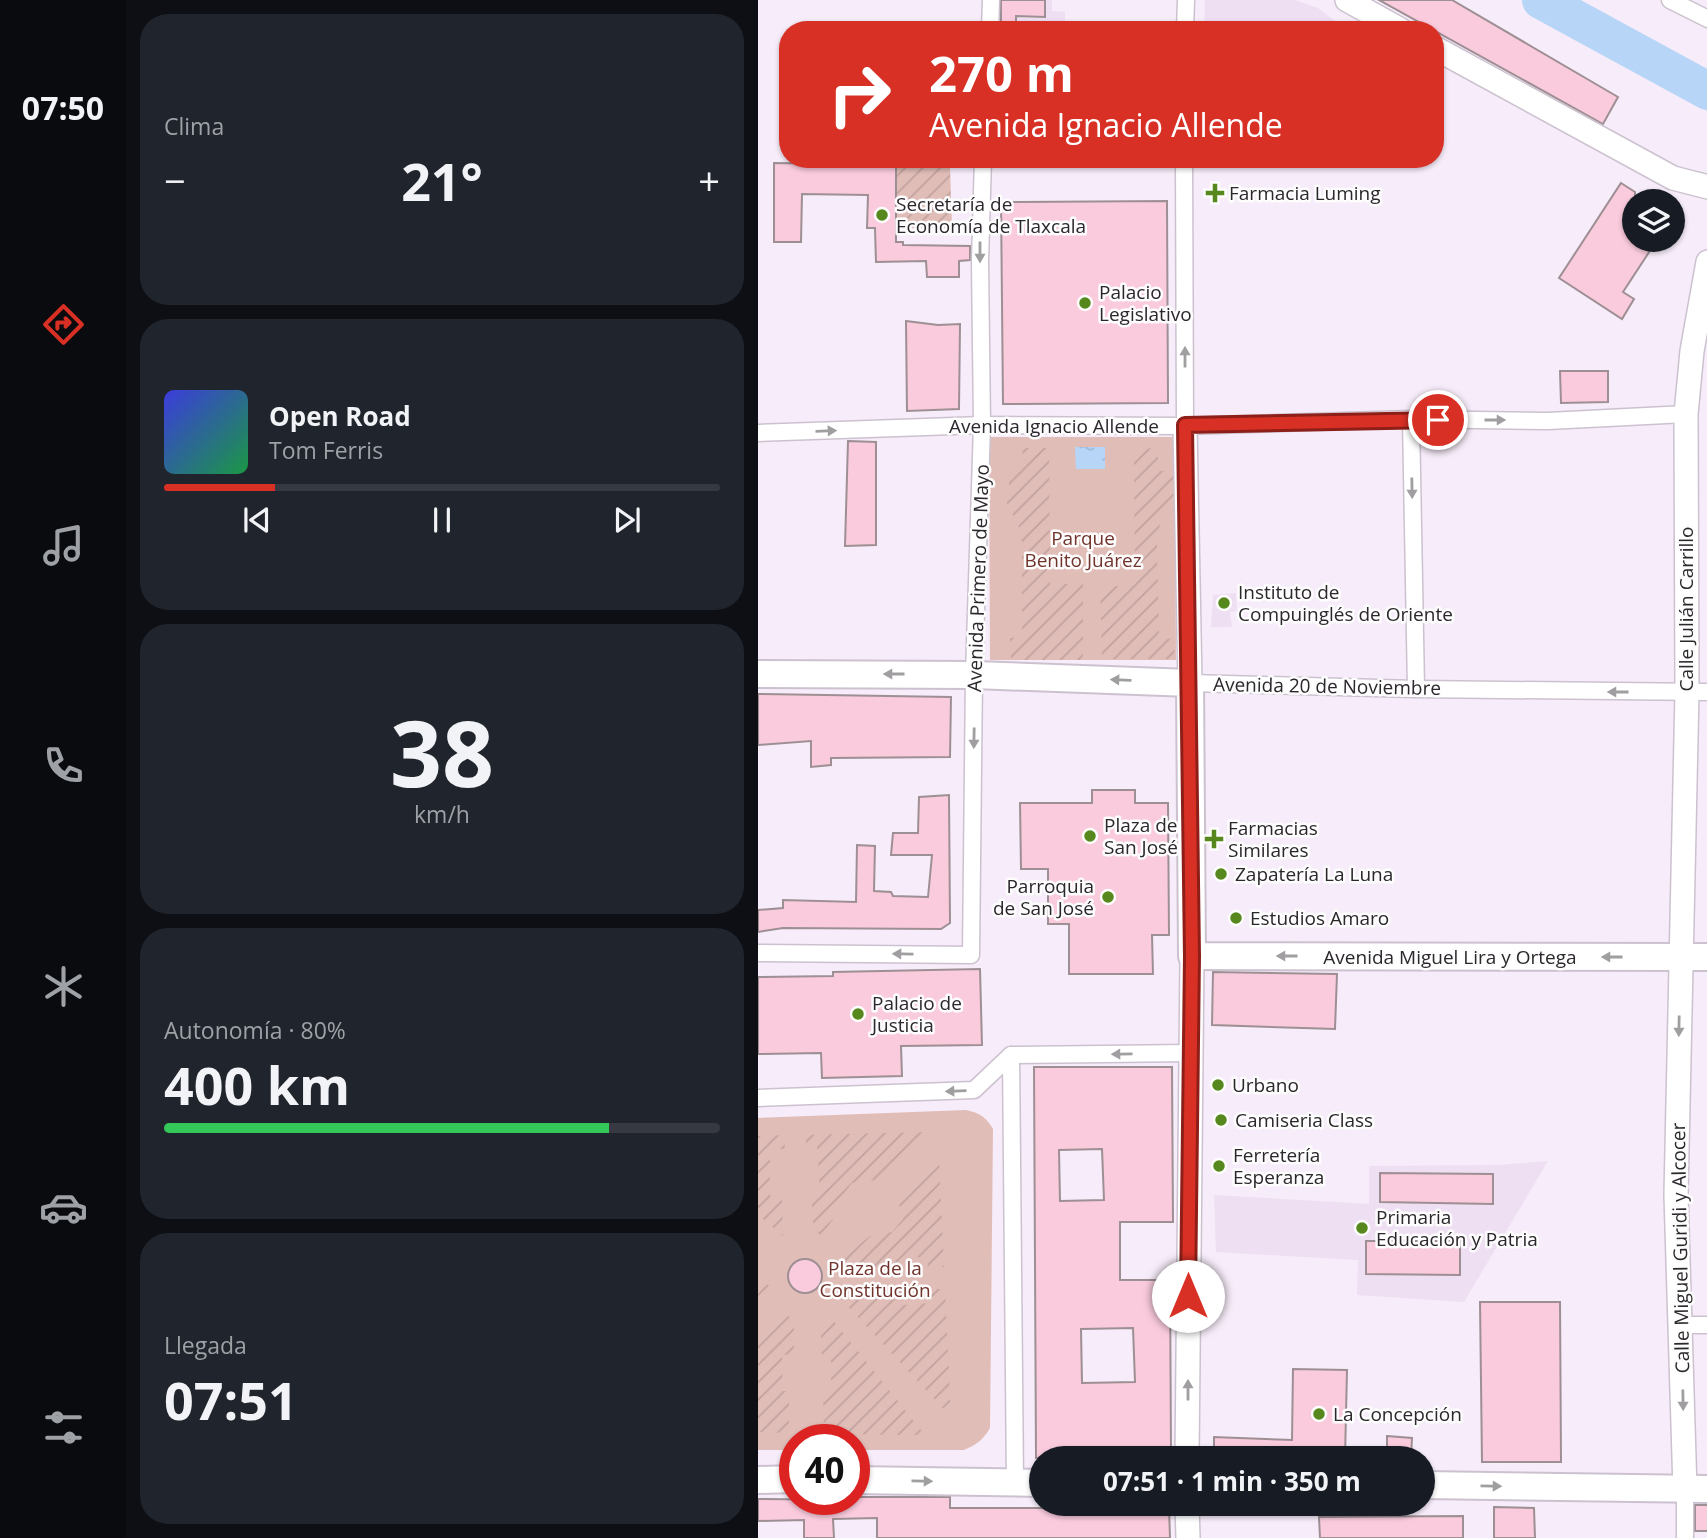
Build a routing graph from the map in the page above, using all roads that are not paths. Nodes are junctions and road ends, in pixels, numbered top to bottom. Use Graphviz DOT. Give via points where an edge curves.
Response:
graph roads {
  1 [pos="991,0"];
  2 [pos="1186,0"];
  3 [pos="1347,0"];
  4 [pos="1670,0"];
  5 [pos="1707,19"];
  6 [pos="990,21"];
  7 [pos="1185,21"];
  8 [pos="1385,21"];
  9 [pos="1444,53"];
  10 [pos="983,168"];
  11 [pos="1184,168"];
  12 [pos="1707,187"];
  13 [pos="1707,262"];
  14 [pos="1686,414"];
  15 [pos="1411,419"];
  16 [pos="982,425"];
  17 [pos="1185,425"];
  18 [pos="758,433"];
  19 [pos="758,674"];
  20 [pos="974,675"];
  21 [pos="1190,683"];
  22 [pos="1416,689"];
  23 [pos="1697,692"];
  24 [pos="758,953"];
  25 [pos="1192,956"];
  26 [pos="1707,957"];
  27 [pos="1680,958"];
  28 [pos="1190,1053"];
  29 [pos="1011,1055"];
  30 [pos="758,1098"];
  31 [pos="1681,1325"];
  32 [pos="1707,1325"];
  33 [pos="1187,1446"];
  34 [pos="779,1479"];
  35 [pos="758,1480"];
  36 [pos="870,1480"];
  37 [pos="1015,1483"];
  38 [pos="1029,1483"];
  39 [pos="1435,1485"];
  40 [pos="1696,1489"];
  41 [pos="1187,1516"];
  42 [pos="1188,1538"];
  43 [pos="1685,1538"];
  1 -- 6 [label="street"];
  2 -- 7 [label="street"];
  3 -- 8 [label="main road"];
  4 -- 5 [label="street"];
  9 -- 12 [label="main road" via="1673,178"];
  10 -- 16 [label="street, Avenida Primero de Mayo, one-way"];
  17 -- 11 [label="street, one-way"];
  13 -- 14 [label="main road, Calle Julián Carrillo"];
  15 -- 14 [label="street, Avenida Ignacio Allende, one-way" via="1548,421"];
  14 -- 23 [label="main road, Calle Julián Carrillo"];
  15 -- 17 [label="street, Avenida Ignacio Allende"];
  15 -- 22 [label="street, one-way"];
  16 -- 17 [label="street, Avenida Ignacio Allende"];
  18 -- 16 [label="street, Avenida Ignacio Allende, one-way"];
  16 -- 20 [label="street, Avenida Primero de Mayo"];
  17 -- 21 [label="main road"];
  20 -- 19 [label="main road, Avenida 20 de Noviembre, one-way"];
  21 -- 20 [label="main road, Avenida 20 de Noviembre, one-way"];
  20 -- 24 [label="street, Avenida Primero de Mayo, one-way" via="971,955"];
  21 -- 22 [label="street, Avenida 20 de Noviembre"];
  21 -- 25 [label="main road"];
  23 -- 22 [label="street, Avenida 20 de Noviembre, one-way"];
  23 -- 27 [label="main road, Calle Julián Carrillo"];
  27 -- 25 [label="main road, Avenida Miguel Lira y Ortega, one-way"];
  25 -- 28 [label="main road"];
  26 -- 27 [label="main road, Avenida Miguel Lira y Ortega"];
  27 -- 31 [label="main road, Calle Miguel Guridi y Alcocer, one-way" via="1676,1195"];
  28 -- 29 [label="street, one-way"];
  33 -- 28 [label="main road, one-way"];
  29 -- 30 [label="street, one-way" via="974,1090"];
  29 -- 37 [label="street"];
  31 -- 32 [label="street"];
  31 -- 40 [label="main road, Calle Miguel Guridi y Alcocer, one-way"];
  34 -- 35 [label="main road"];
  36 -- 37 [label="main road, one-way"];
  37 -- 38 [label="main road"];
  39 -- 40 [label="main road, one-way"];
  40 -- 43 [label="street, Calle Miguel Guridi y Alcocer"];
  41 -- 42 [label="main road"];
}
